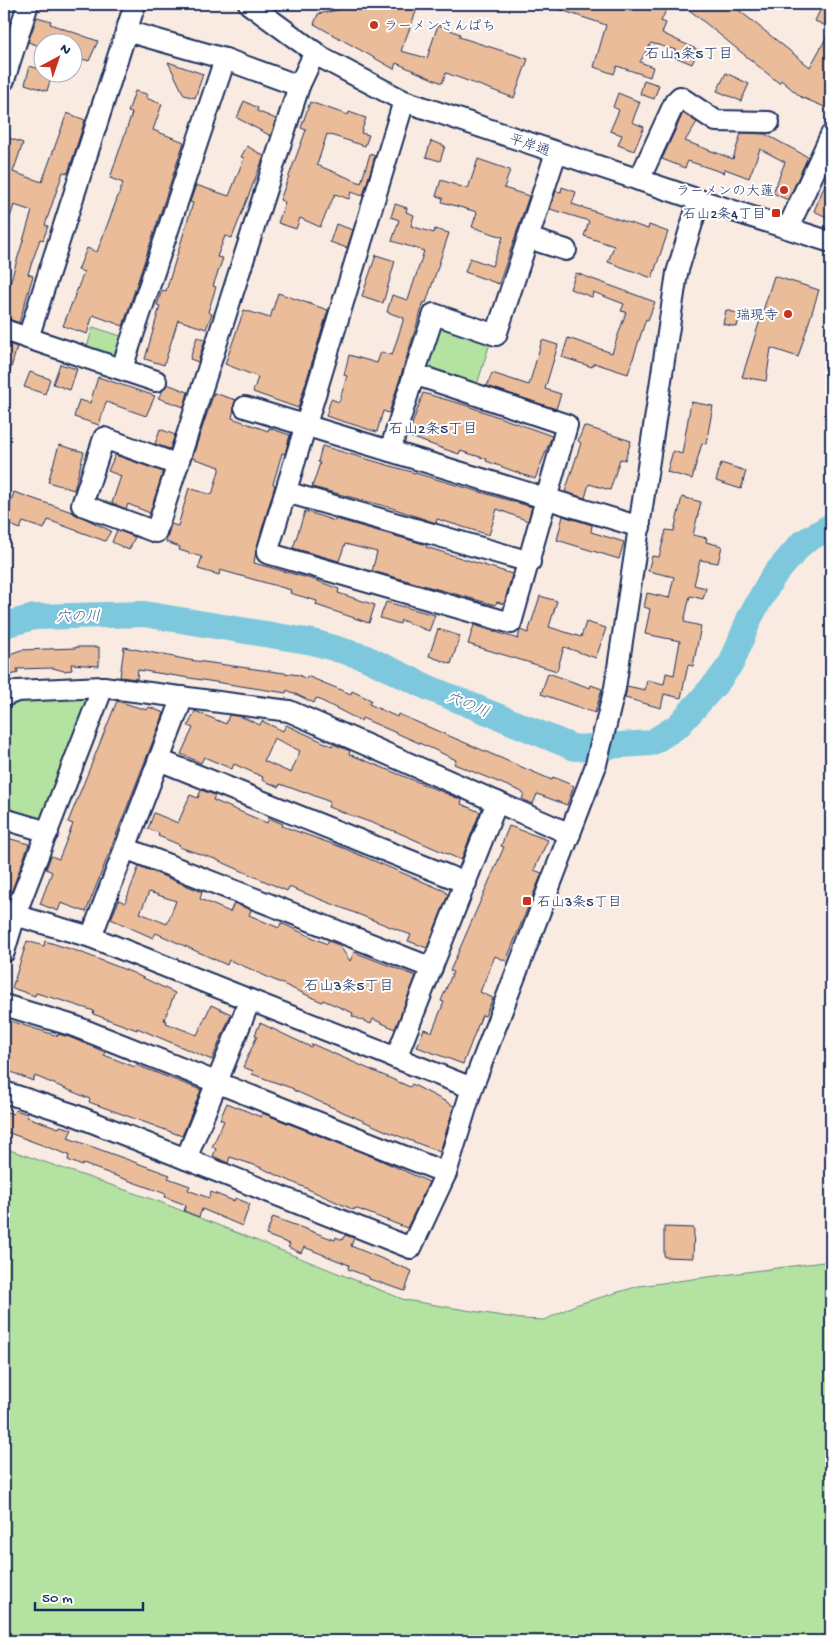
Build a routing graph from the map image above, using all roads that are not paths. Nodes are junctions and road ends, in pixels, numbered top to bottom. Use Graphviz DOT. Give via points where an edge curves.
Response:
graph roads {
  1 [pos="28,4"];
  2 [pos="135,4"];
  3 [pos="249,4"];
  4 [pos="126,31"];
  5 [pos="315,52"];
  6 [pos="225,59"];
  7 [pos="4,80"];
  8 [pos="299,86"];
  9 [pos="404,101"];
  10 [pos="769,122"];
  11 [pos="831,135"];
  12 [pos="556,153"];
  13 [pos="639,180"];
  14 [pos="699,200"];
  15 [pos="788,228"];
  16 [pos="528,238"];
  17 [pos="831,242"];
  18 [pos="566,250"];
  19 [pos="4,330"];
  20 [pos="28,338"];
  21 [pos="122,368"];
  22 [pos="414,374"];
  23 [pos="156,381"];
  24 [pos="245,407"];
  25 [pos="307,426"];
  26 [pos="390,451"];
  27 [pos="178,465"];
  28 [pos="286,492"];
  29 [pos="548,499"];
  30 [pos="640,527"];
  31 [pos="530,562"];
  32 [pos="103,687"];
  33 [pos="4,696"];
  34 [pos="183,697"];
  35 [pos="159,760"];
  36 [pos="497,802"];
  37 [pos="4,819"];
  38 [pos="48,832"];
  39 [pos="570,834"];
  40 [pos="125,848"];
  41 [pos="466,883"];
  42 [pos="9,913"];
  43 [pos="91,937"];
  44 [pos="4,952"];
  45 [pos="432,968"];
  46 [pos="250,1000"];
  47 [pos="4,1005"];
  48 [pos="396,1058"];
  49 [pos="218,1083"];
  50 [pos="472,1088"];
  51 [pos="4,1092"];
  52 [pos="186,1159"];
  53 [pos="446,1173"];
  1 -- 7 [label="street"];
  2 -- 4 [label="street"];
  3 -- 5 [label="street, 平岸通"];
  4 -- 6 [label="street"];
  4 -- 20 [label="street"];
  5 -- 8 [label="street"];
  5 -- 9 [label="street, 平岸通"];
  6 -- 8 [label="street"];
  6 -- 21 [label="street"];
  8 -- 27 [label="street"];
  9 -- 12 [label="street, 平岸通"];
  9 -- 25 [label="street"];
  10 -- 13 [label="street" via="716,121 680,98 675,102"];
  11 -- 15 [label="street"];
  12 -- 13 [label="street, 平岸通"];
  12 -- 16 [label="street"];
  13 -- 14 [label="street, 平岸通"];
  14 -- 15 [label="street, 平岸通"];
  14 -- 30 [label="street" via="677,273"];
  15 -- 17 [label="street, 平岸通"];
  16 -- 18 [label="street"];
  16 -- 22 [label="street" via="496,334 434,314"];
  19 -- 20 [label="street"];
  20 -- 21 [label="street"];
  21 -- 23 [label="street"];
  22 -- 26 [label="street"];
  22 -- 29 [label="street" via="567,425"];
  24 -- 25 [label="street"];
  25 -- 26 [label="street"];
  25 -- 28 [label="street"];
  26 -- 29 [label="street"];
  27 -- 27 [label="street" via="104,438 82,505 156,532"];
  28 -- 31 [label="street"];
  28 -- 31 [label="street" via="267,553 511,624"];
  29 -- 30 [label="street"];
  29 -- 31 [label="street"];
  30 -- 39 [label="street" via="615,688 595,768"];
  32 -- 33 [label="street" via="17,691"];
  32 -- 34 [label="street"];
  32 -- 38 [label="street"];
  34 -- 35 [label="street"];
  34 -- 36 [label="street" via="289,711"];
  35 -- 40 [label="street"];
  35 -- 41 [label="street"];
  36 -- 39 [label="street"];
  36 -- 41 [label="street"];
  37 -- 38 [label="street"];
  38 -- 42 [label="street"];
  39 -- 50 [label="street"];
  40 -- 43 [label="street"];
  40 -- 45 [label="street"];
  41 -- 45 [label="street"];
  42 -- 43 [label="street"];
  42 -- 44 [label="street"];
  43 -- 46 [label="street"];
  45 -- 48 [label="street"];
  46 -- 48 [label="street"];
  46 -- 49 [label="street"];
  47 -- 49 [label="street" via="74,1026"];
  48 -- 50 [label="street"];
  49 -- 52 [label="street"];
  49 -- 53 [label="street"];
  50 -- 53 [label="street"];
  51 -- 52 [label="street" via="72,1114"];
  52 -- 53 [label="street" via="411,1248"];
}
